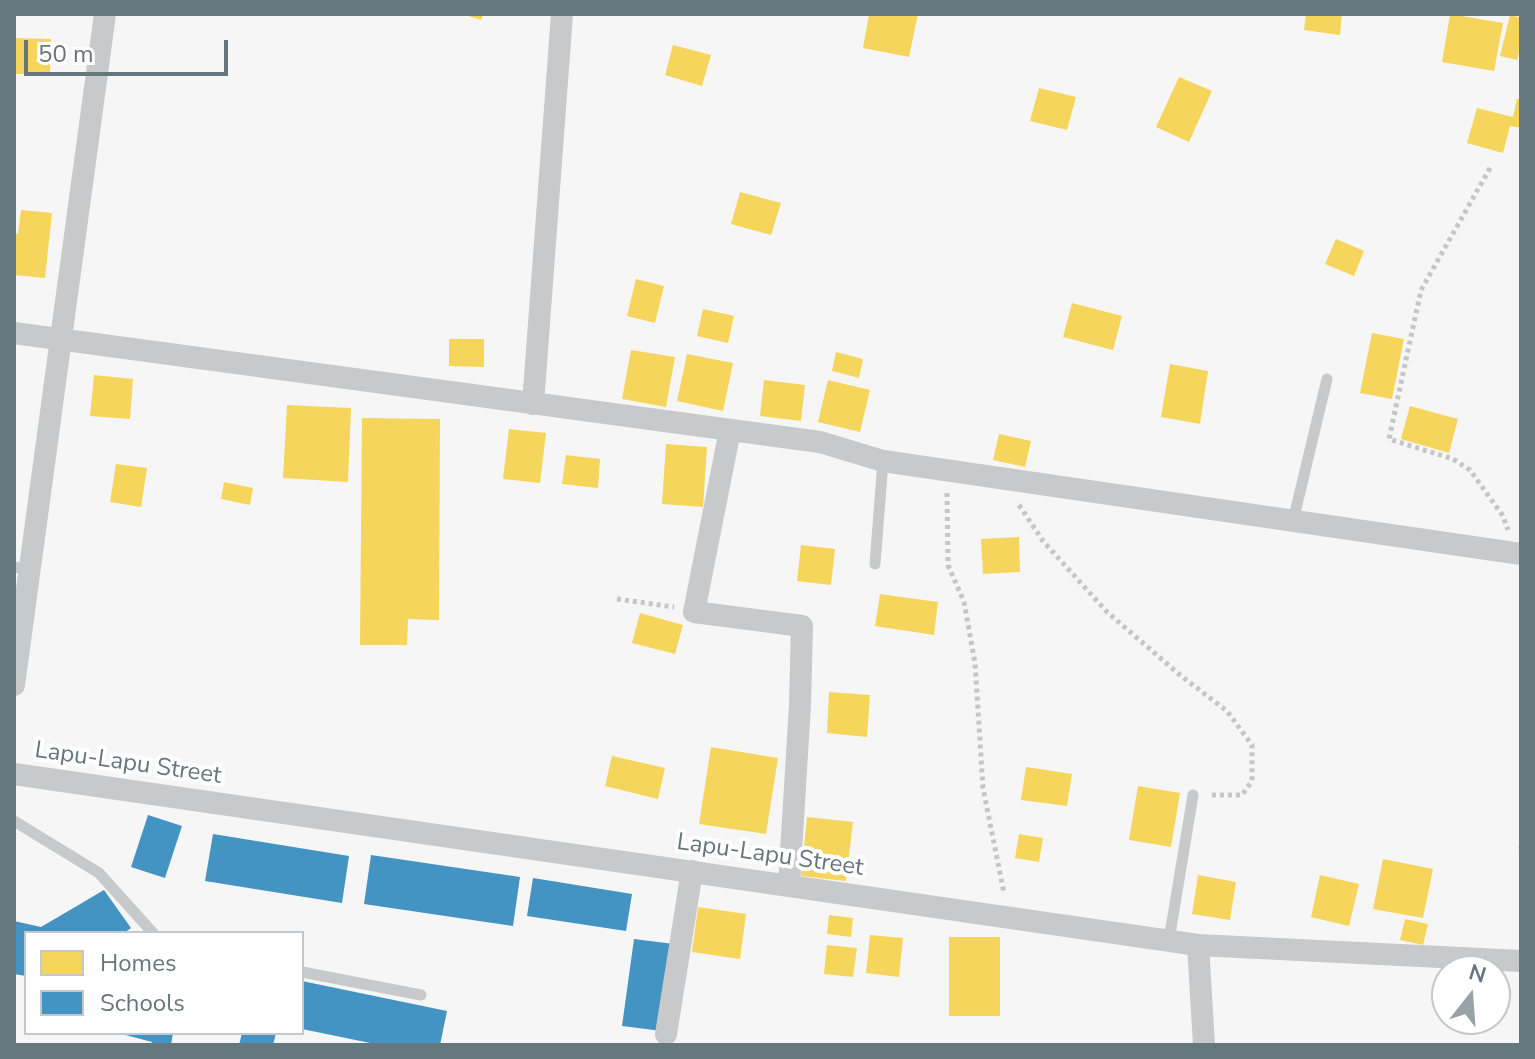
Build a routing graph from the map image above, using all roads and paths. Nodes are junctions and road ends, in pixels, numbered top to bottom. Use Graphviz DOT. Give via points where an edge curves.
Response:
graph roads {
  1 [pos="105,14"];
  2 [pos="562,14"];
  3 [pos="1490,168"];
  4 [pos="14,333"];
  5 [pos="61,340"];
  6 [pos="1327,379"];
  7 [pos="533,404"];
  8 [pos="730,430"];
  9 [pos="883,461"];
  10 [pos="947,470"];
  11 [pos="1000,478"];
  12 [pos="1293,521"];
  13 [pos="1519,554"];
  14 [pos="875,564"];
  15 [pos="22,568"];
  16 [pos="617,599"];
  17 [pos="694,612"];
  18 [pos="14,685"];
  19 [pos="14,774"];
  20 [pos="1193,795"];
  21 [pos="14,821"];
  22 [pos="692,871"];
  23 [pos="789,885"];
  24 [pos="1009,917"];
  25 [pos="151,931"];
  26 [pos="1169,940"];
  27 [pos="1198,945"];
  28 [pos="1521,961"];
  29 [pos="304,972"];
  30 [pos="421,995"];
  31 [pos="666,1034"];
  32 [pos="1204,1045"];
  1 -- 5 [label="street"];
  2 -- 7 [label="street"];
  3 -- 13 [label="path" via="1421,290 1389,439 1453,459 1470,470 1503,516"];
  4 -- 5 [label="street"];
  5 -- 7 [label="street"];
  5 -- 15 [label="street"];
  6 -- 12 [label="lane"];
  7 -- 8 [label="street"];
  8 -- 9 [label="street" via="820,442"];
  8 -- 17 [label="street"];
  9 -- 10 [label="street"];
  9 -- 14 [label="lane"];
  10 -- 11 [label="street"];
  10 -- 24 [label="path" via="948,565 964,602 975,663 983,788"];
  11 -- 12 [label="street"];
  11 -- 20 [label="path" via="1043,541 1107,612 1227,711 1252,745 1252,781 1242,795"];
  12 -- 13 [label="street"];
  15 -- 18 [label="street"];
  16 -- 17 [label="path"];
  17 -- 23 [label="street" via="802,626"];
  19 -- 22 [label="street, Lapu-Lapu Street"];
  20 -- 26 [label="lane"];
  21 -- 25 [label="lane" via="99,873"];
  22 -- 23 [label="street, Lapu-Lapu Street"];
  22 -- 31 [label="street"];
  23 -- 24 [label="street, Lapu-Lapu Street"];
  24 -- 26 [label="street, Lapu-Lapu Street"];
  26 -- 27 [label="street, Lapu-Lapu Street"];
  27 -- 28 [label="street, Lapu-Lapu Street"];
  27 -- 32 [label="street"];
  29 -- 30 [label="lane"];
}
